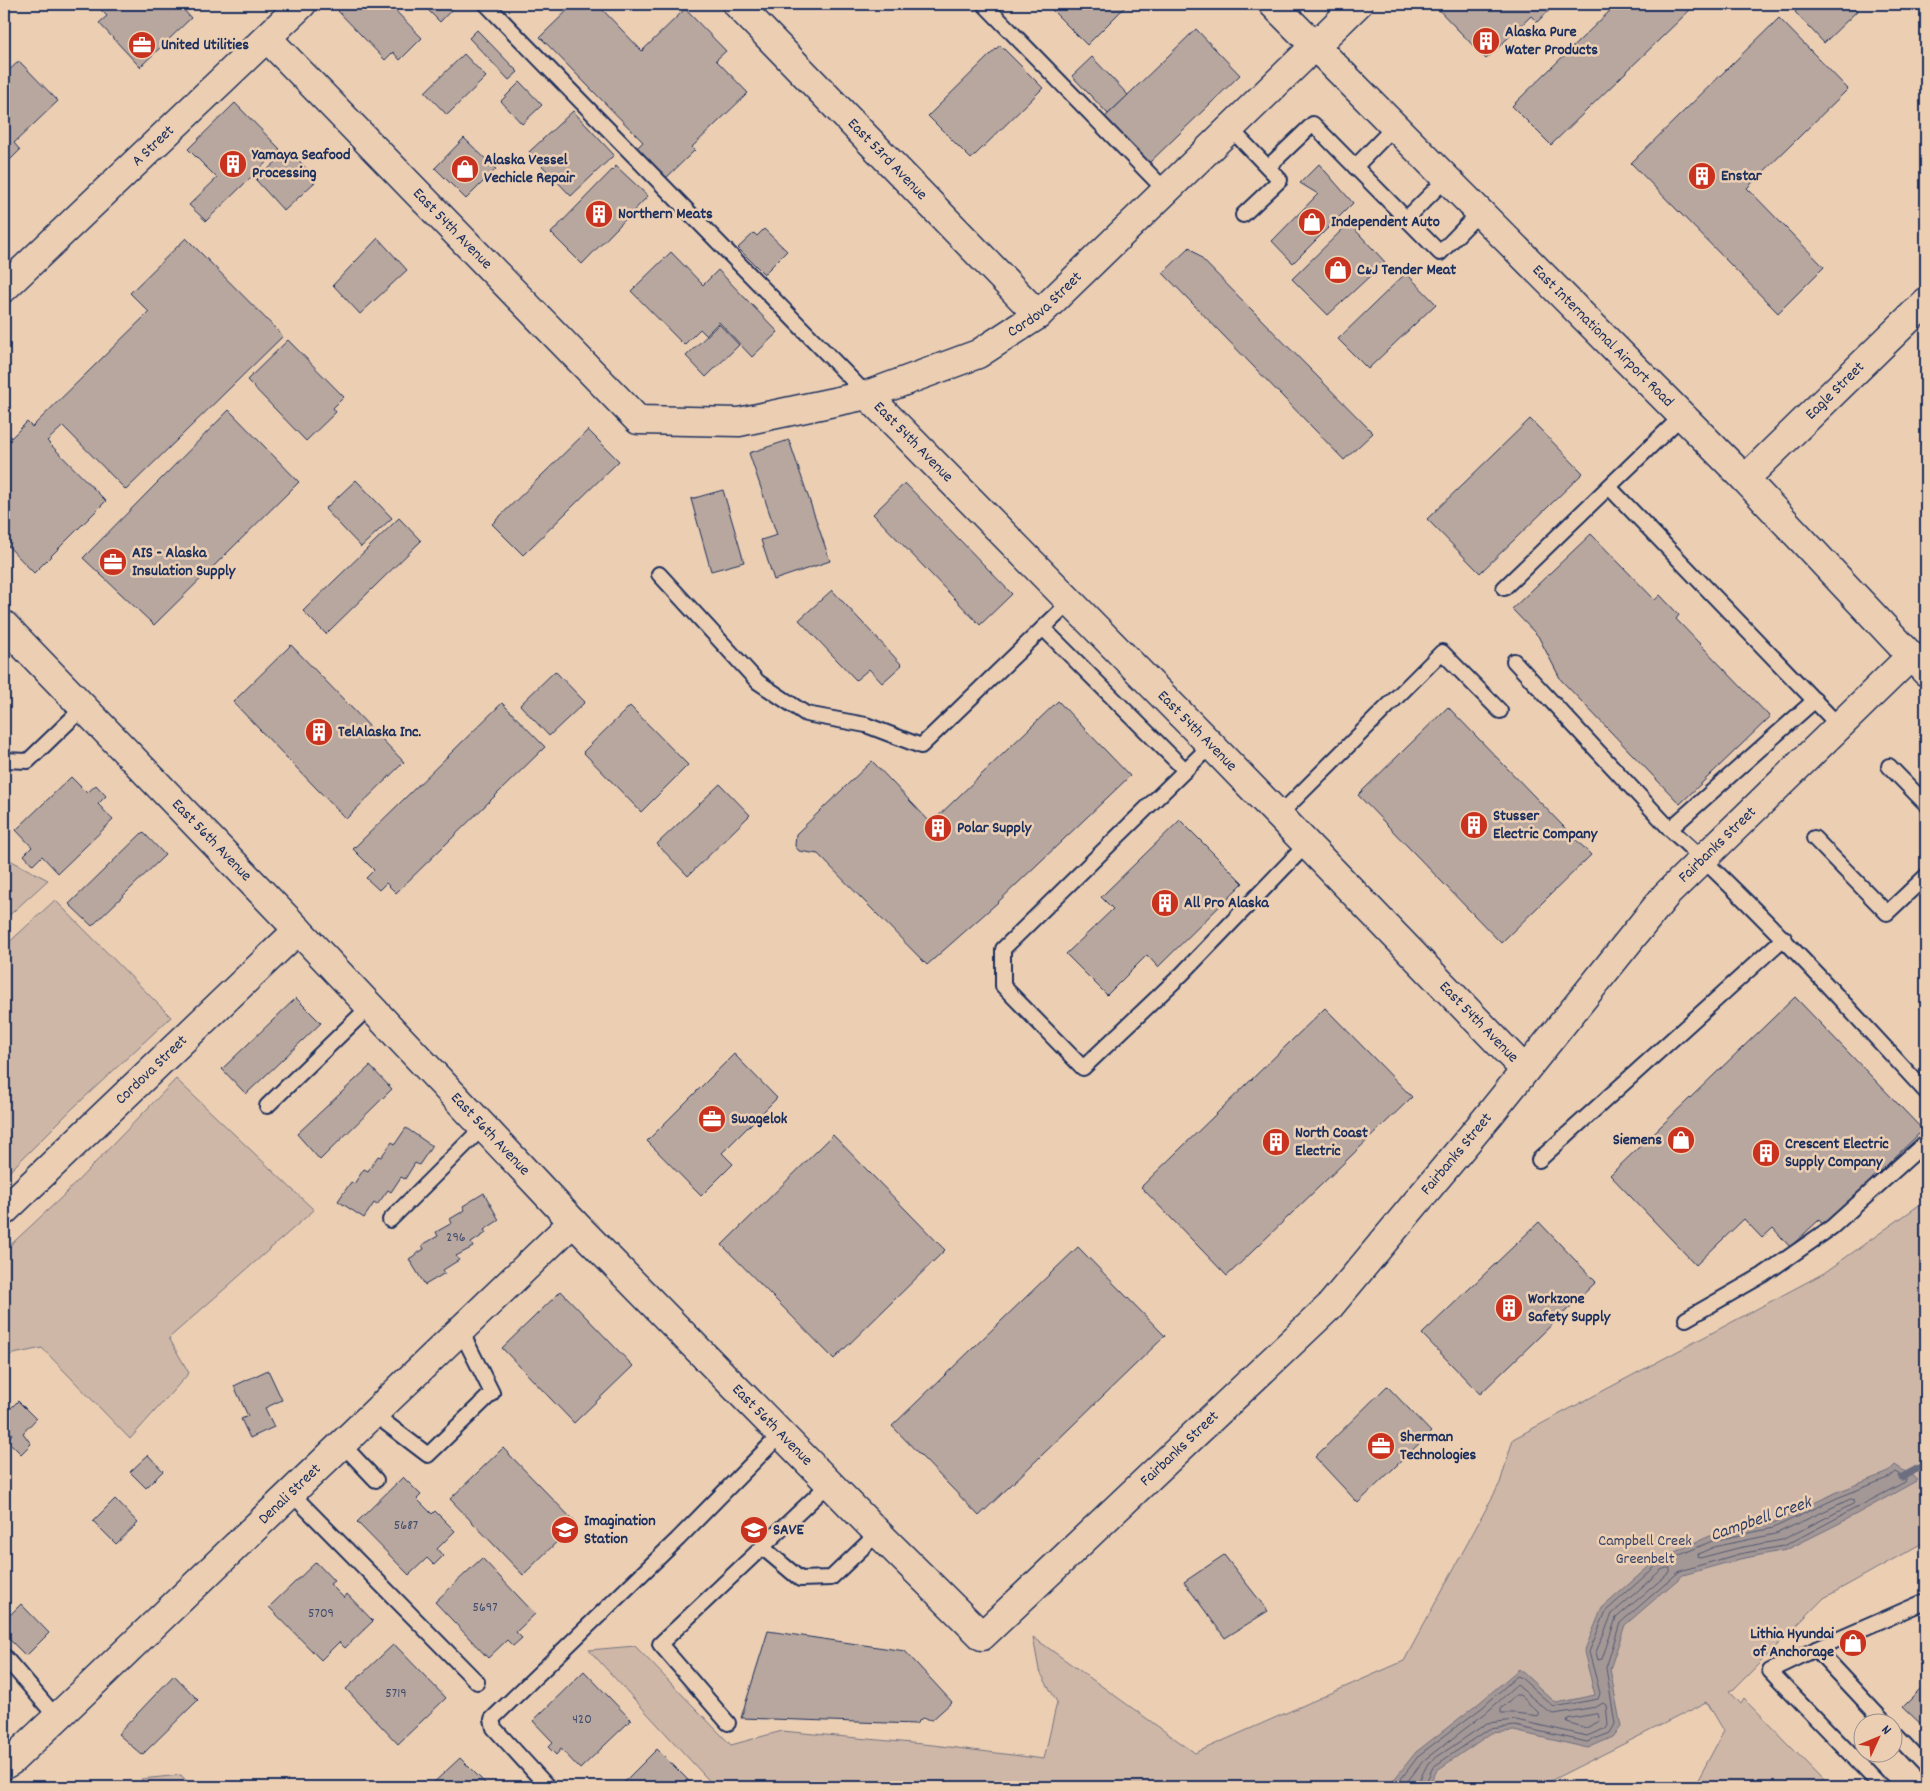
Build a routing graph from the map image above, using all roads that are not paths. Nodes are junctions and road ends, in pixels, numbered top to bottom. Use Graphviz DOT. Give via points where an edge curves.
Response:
graph roads {
  1 [pos="302,4"];
  2 [pos="486,4"];
  3 [pos="737,4"];
  4 [pos="984,4"];
  5 [pos="1273,4"];
  6 [pos="1358,4"];
  7 [pos="267,38"];
  8 [pos="1314,46"];
  9 [pos="1394,127"];
  10 [pos="1230,128"];
  11 [pos="1268,167"];
  12 [pos="1355,167"];
  13 [pos="1446,179"];
  14 [pos="1165,190"];
  15 [pos="1480,213"];
  16 [pos="1243,215"];
  17 [pos="1406,219"];
  18 [pos="9,273"];
  19 [pos="1926,302"];
  20 [pos="1038,315"];
  21 [pos="867,395"];
  22 [pos="1682,416"];
  23 [pos="638,420"];
  24 [pos="1745,479"];
  25 [pos="1609,487"];
  26 [pos="659,574"];
  27 [pos="1504,588"];
  28 [pos="1070,602"];
  29 [pos="4,624"];
  30 [pos="1043,628"];
  31 [pos="1514,661"];
  32 [pos="1919,664"];
  33 [pos="1815,700"];
  34 [pos="84,707"];
  35 [pos="1500,711"];
  36 [pos="1840,727"];
  37 [pos="1211,744"];
  38 [pos="4,760"];
  39 [pos="1889,766"];
  40 [pos="1185,770"];
  41 [pos="1926,804"];
  42 [pos="1279,815"];
  43 [pos="1670,829"];
  44 [pos="1814,838"];
  45 [pos="1307,844"];
  46 [pos="1703,859"];
  47 [pos="1926,876"];
  48 [pos="298,930"];
  49 [pos="1784,938"];
  50 [pos="370,1006"];
  51 [pos="1524,1069"];
  52 [pos="1926,1092"];
  53 [pos="267,1106"];
  54 [pos="483,1127"];
  55 [pos="1926,1142"];
  56 [pos="1539,1160"];
  57 [pos="4,1211"];
  58 [pos="390,1220"];
  59 [pos="573,1222"];
  60 [pos="1686,1319"];
  61 [pos="461,1332"];
  62 [pos="374,1414"];
  63 [pos="781,1434"];
  64 [pos="342,1444"];
  65 [pos="376,1480"];
  66 [pos="830,1484"];
  67 [pos="292,1493"];
  68 [pos="878,1533"];
  69 [pos="762,1547"];
  70 [pos="1926,1601"];
  71 [pos="982,1636"];
  72 [pos="1816,1649"];
  73 [pos="4,1656"];
  74 [pos="477,1682"];
  75 [pos="1877,1714"];
  76 [pos="56,1718"];
  77 [pos="728,1723"];
  78 [pos="1902,1742"];
  79 [pos="4,1765"];
  80 [pos="1926,1767"];
  81 [pos="548,1787"];
  82 [pos="1882,1787"];
  1 -- 7 [label="street, A Street"];
  2 -- 21 [label="lane"];
  3 -- 20 [label="street, East 53rd Avenue"];
  4 -- 14 [label="lane"];
  5 -- 8 [label="street, East International Airport Road"];
  6 -- 8 [label="street, Cordova Street"];
  7 -- 18 [label="street, A Street"];
  7 -- 23 [label="street, East 54th Avenue"];
  8 -- 9 [label="street, East International Airport Road"];
  8 -- 10 [label="street, Cordova Street"];
  9 -- 12 [label="lane"];
  9 -- 13 [label="street, East International Airport Road"];
  10 -- 11 [label="lane"];
  10 -- 14 [label="street, Cordova Street"];
  11 -- 12 [label="lane" via="1313,124"];
  11 -- 16 [label="lane" via="1280,180"];
  12 -- 17 [label="lane"];
  13 -- 15 [label="street, East International Airport Road"];
  13 -- 17 [label="lane"];
  14 -- 20 [label="street, Cordova Street"];
  15 -- 17 [label="lane" via="1440,253"];
  15 -- 22 [label="street, East International Airport Road"];
  19 -- 24 [label="street, Eagle Street"];
  20 -- 21 [label="street, Cordova Street" via="978,354"];
  21 -- 23 [label="street, Cordova Street" via="739,422"];
  21 -- 28 [label="street, East 54th Avenue"];
  22 -- 24 [label="street, East International Airport Road"];
  22 -- 25 [label="lane"];
  24 -- 32 [label="street, East International Airport Road"];
  25 -- 27 [label="lane"];
  25 -- 33 [label="lane"];
  26 -- 30 [label="lane" via="758,682 806,714 866,725 921,746"];
  28 -- 30 [label="lane"];
  28 -- 37 [label="street, East 54th Avenue"];
  29 -- 34 [label="street, East 56th Avenue"];
  30 -- 40 [label="lane"];
  31 -- 43 [label="lane"];
  32 -- 36 [label="street, Fairbanks Street"];
  33 -- 36 [label="lane"];
  33 -- 43 [label="lane"];
  34 -- 38 [label="lane" via="28,761"];
  34 -- 48 [label="street, East 56th Avenue"];
  35 -- 42 [label="lane" via="1442,652"];
  36 -- 46 [label="street, Fairbanks Street"];
  37 -- 40 [label="lane"];
  37 -- 42 [label="street, East 54th Avenue"];
  39 -- 41 [label="lane"];
  40 -- 45 [label="lane" via="1003,949 1003,986 1083,1068 1182,974"];
  42 -- 45 [label="street, East 54th Avenue"];
  43 -- 46 [label="lane"];
  44 -- 47 [label="lane" via="1887,913"];
  45 -- 51 [label="street, East 54th Avenue"];
  46 -- 49 [label="lane"];
  46 -- 51 [label="street, Fairbanks Street" via="1666,895"];
  48 -- 50 [label="street, East 56th Avenue"];
  48 -- 57 [label="street, Cordova Street"];
  49 -- 52 [label="lane"];
  49 -- 56 [label="lane"];
  50 -- 53 [label="lane"];
  50 -- 54 [label="street, East 56th Avenue"];
  51 -- 71 [label="street, Fairbanks Street" via="1330,1306"];
  54 -- 58 [label="lane"];
  54 -- 59 [label="street, East 56th Avenue"];
  55 -- 60 [label="lane" via="1832,1227 1763,1275"];
  59 -- 61 [label="street, Denali Street"];
  59 -- 63 [label="street, East 56th Avenue"];
  61 -- 62 [label="street, Denali Street"];
  61 -- 62 [label="lane" via="492,1393 428,1455"];
  62 -- 64 [label="street, Denali Street"];
  63 -- 66 [label="street, East 56th Avenue"];
  63 -- 81 [label="lane" via="492,1719 494,1728"];
  64 -- 65 [label="lane"];
  64 -- 67 [label="street, Denali Street"];
  66 -- 68 [label="street, East 56th Avenue"];
  66 -- 69 [label="lane"];
  67 -- 74 [label="lane"];
  67 -- 76 [label="street, Denali Street"];
  68 -- 69 [label="lane" via="831,1578 800,1579"];
  68 -- 71 [label="street, East 56th Avenue"];
  69 -- 77 [label="lane" via="660,1644"];
  70 -- 72 [label="lane"];
  72 -- 75 [label="lane"];
  72 -- 82 [label="lane" via="1770,1671"];
  73 -- 76 [label="lane"];
  76 -- 79 [label="street, Denali Street"];
  78 -- 80 [label="lane"];
}
